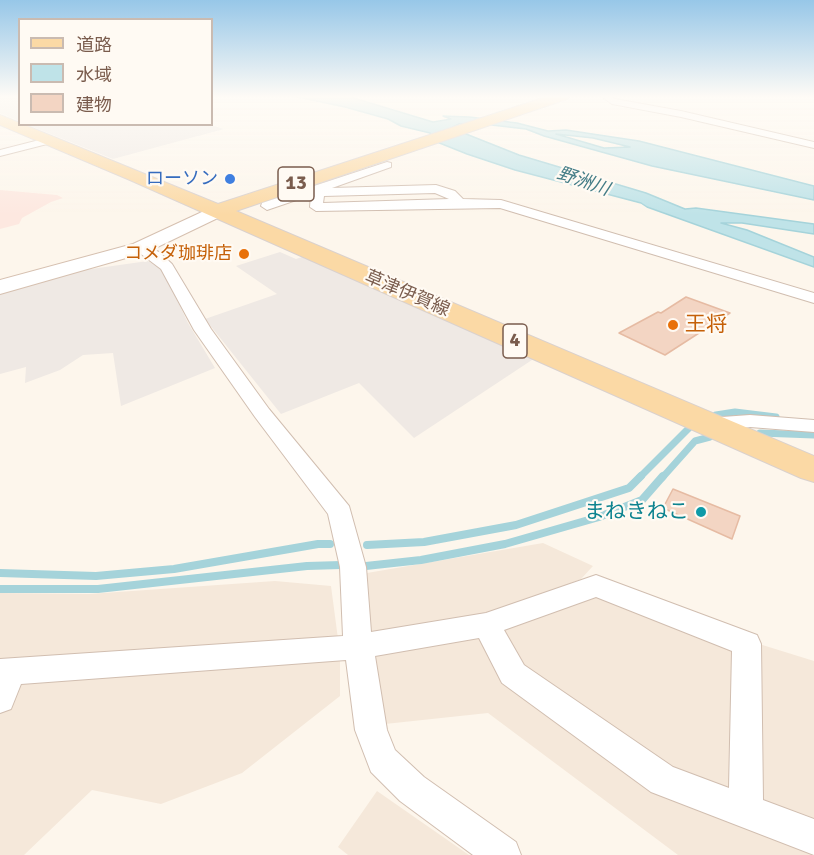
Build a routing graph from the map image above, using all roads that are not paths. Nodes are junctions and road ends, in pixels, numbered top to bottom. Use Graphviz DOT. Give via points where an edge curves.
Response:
graph roads {
  1 [pos="41,136"];
  2 [pos="453,136"];
  3 [pos="770,136"];
  4 [pos="51,140"];
  5 [pos="814,145"];
  6 [pos="0,153"];
  7 [pos="309,189"];
  8 [pos="267,206"];
  9 [pos="217,211"];
  10 [pos="140,248"];
  11 [pos="0,287"];
  12 [pos="814,298"];
  13 [pos="708,424"];
  14 [pos="814,426"];
  15 [pos="814,470"];
  16 [pos="486,625"];
  17 [pos="358,647"];
  18 [pos="5,671"];
  19 [pos="0,699"];
  20 [pos="746,812"];
  21 [pos="814,837"];
  22 [pos="503,855"];
  1 -- 4 [label="main road, 草津伊賀線 / 4"];
  2 -- 7 [label="main road, 13"];
  3 -- 5 [label="street"];
  4 -- 6 [label="street"];
  4 -- 9 [label="main road, 草津伊賀線 / 4"];
  7 -- 8 [label="street"];
  7 -- 9 [label="main road, 13"];
  7 -- 12 [label="street" via="316,207 501,204"];
  9 -- 10 [label="street"];
  9 -- 13 [label="main road, 草津伊賀線 / 4"];
  10 -- 11 [label="street"];
  10 -- 17 [label="street" via="167,267 203,330 340,512 353,567"];
  13 -- 14 [label="street" via="750,421"];
  13 -- 15 [label="main road, 草津伊賀線 / 4"];
  16 -- 17 [label="street"];
  16 -- 20 [label="street" via="513,674 663,780"];
  16 -- 20 [label="street" via="596,586 747,644"];
  17 -- 18 [label="street"];
  17 -- 22 [label="street" via="371,730 383,761 412,789"];
  18 -- 19 [label="street"];
  20 -- 21 [label="street"];
}
